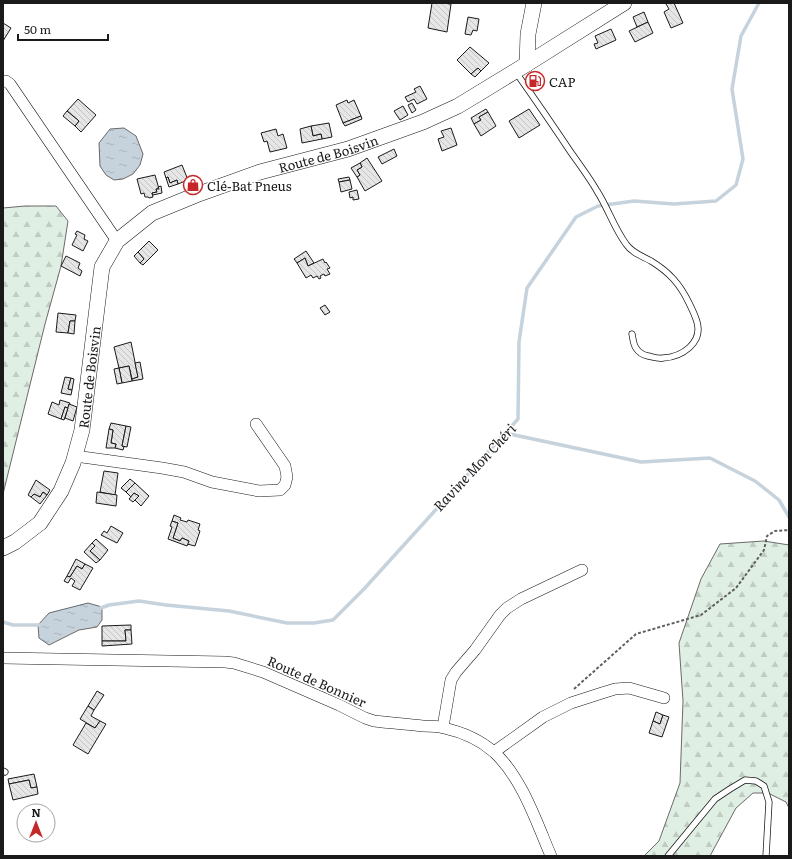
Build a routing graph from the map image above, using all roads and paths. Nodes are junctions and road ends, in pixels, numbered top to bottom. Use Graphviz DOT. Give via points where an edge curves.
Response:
graph roads {
  1 [pos="534,3"];
  2 [pos="624,3"];
  3 [pos="521,67"];
  4 [pos="3,81"];
  5 [pos="118,241"];
  6 [pos="632,334"];
  7 [pos="256,424"];
  8 [pos="74,456"];
  9 [pos="789,530"];
  10 [pos="3,548"];
  11 [pos="582,570"];
  12 [pos="3,658"];
  13 [pos="572,691"];
  14 [pos="664,698"];
  15 [pos="443,728"];
  16 [pos="494,752"];
  17 [pos="551,856"];
  18 [pos="668,856"];
  19 [pos="766,856"];
  1 -- 3 [label="main road"];
  2 -- 3 [label="main road, Route de Boisvin"];
  3 -- 5 [label="main road, Route de Boisvin" via="458,106 423,122 348,149 260,172 152,213"];
  3 -- 6 [label="lane" via="598,192 620,236 638,255 665,270 675,280 698,324 697,337 690,348 678,355 664,358 655,358 639,352"];
  4 -- 5 [label="street" via="10,84"];
  5 -- 8 [label="main road, Route de Boisvin" via="102,267 82,430"];
  7 -- 8 [label="street" via="285,466 287,477 285,485 280,490 259,491 212,482 184,472"];
  8 -- 10 [label="main road, Route de Boisvin" via="61,491 40,523"];
  9 -- 13 [label="path" via="775,531 767,536 764,550 736,588 701,615 636,634"];
  11 -- 15 [label="street" via="521,599 500,615 451,680"];
  12 -- 15 [label="street, Route de Bonnier" via="225,662 263,672 365,718"];
  14 -- 16 [label="street" via="629,688 602,693 543,716"];
  15 -- 16 [label="street, Route de Bonnier" via="473,738"];
  16 -- 17 [label="street, Route de Bonnier" via="508,767 525,795"];
  18 -- 19 [label="lane" via="715,800 745,780 756,781 764,786 769,802"];
}
